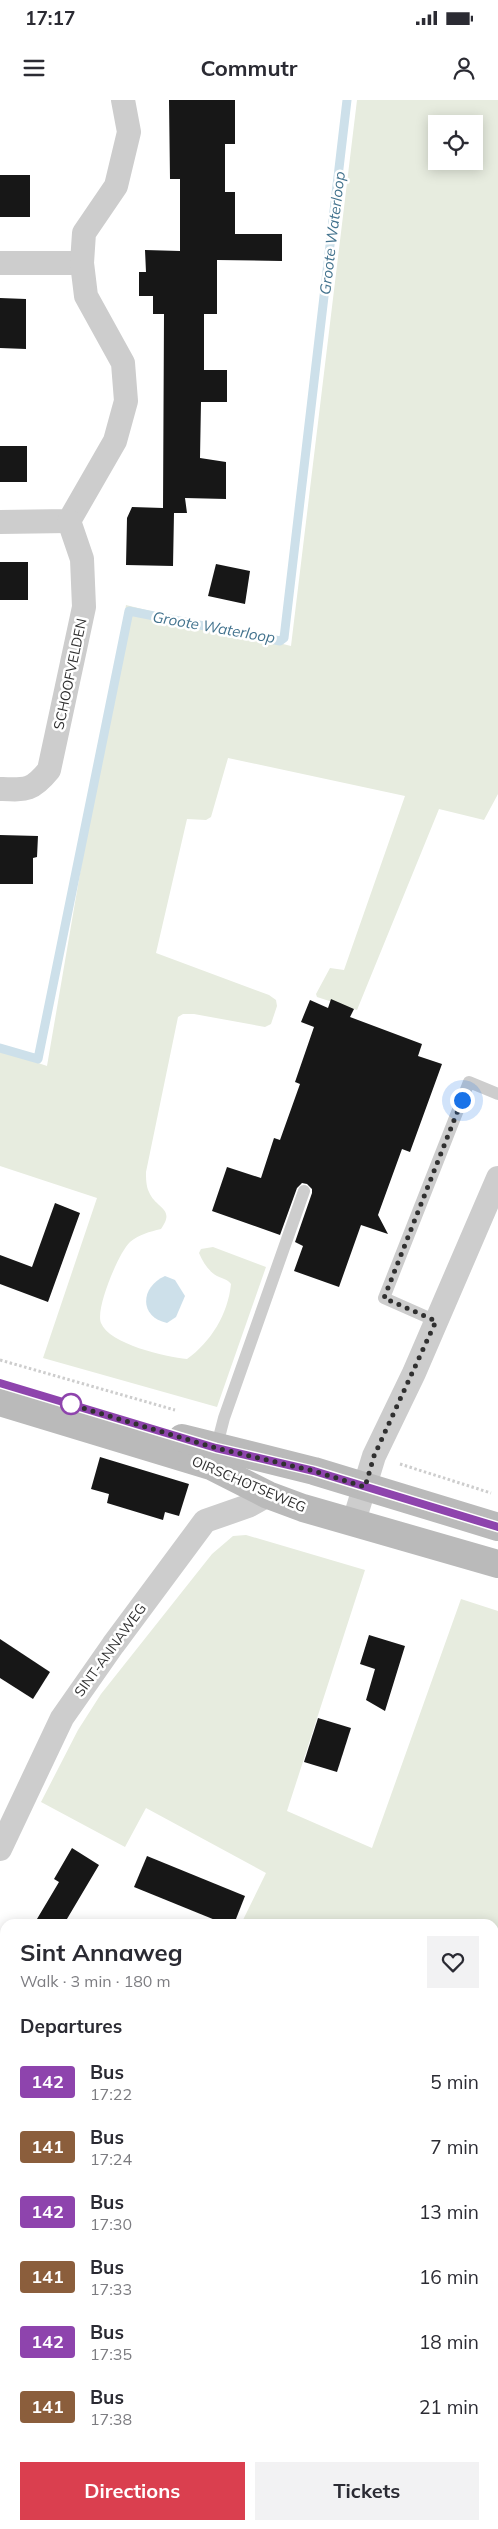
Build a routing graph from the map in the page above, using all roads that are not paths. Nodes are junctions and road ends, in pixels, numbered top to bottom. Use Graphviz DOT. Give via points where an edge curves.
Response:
graph roads {
  1 [pos="123,100"];
  2 [pos="0,262"];
  3 [pos="82,263"];
  4 [pos="69,521"];
  5 [pos="0,522"];
  6 [pos="0,789"];
  7 [pos="498,1094"];
  8 [pos="498,1178"];
  9 [pos="304,1190"];
  10 [pos="436,1321"];
  11 [pos="0,1383"];
  12 [pos="0,1402"];
  13 [pos="213,1457"];
  14 [pos="365,1487"];
  15 [pos="268,1495"];
  16 [pos="354,1522"];
  17 [pos="498,1527"];
  18 [pos="498,1564"];
  19 [pos="0,1849"];
  1 -- 3 [label="street" via="129,132 116,186 84,233"];
  2 -- 3 [label="street"];
  3 -- 4 [label="street" via="86,296 123,363 126,401 115,441"];
  4 -- 5 [label="street"];
  4 -- 6 [label="street, SCHOOFVELDEN" via="82,560 84,607 50,770 37,785 21,790"];
  7 -- 10 [label="lane" via="469,1082 384,1298"];
  8 -- 10 [label="street"];
  9 -- 13 [label="lane"];
  10 -- 14 [label="street" via="374,1456"];
  11 -- 13 [label="main road, OIRSCHOTSEWEG"];
  12 -- 13 [label="main road, OIRSCHOTSEWEG"];
  13 -- 14 [label="main road, OIRSCHOTSEWEG" via="314,1471"];
  13 -- 15 [label="main road, OIRSCHOTSEWEG"];
  14 -- 16 [label="street"];
  14 -- 17 [label="main road, OIRSCHOTSEWEG"];
  15 -- 16 [label="main road, OIRSCHOTSEWEG"];
  15 -- 19 [label="street, SINT-ANNAWEG" via="248,1506 205,1521 62,1718"];
  16 -- 18 [label="main road, OIRSCHOTSEWEG"];
}
